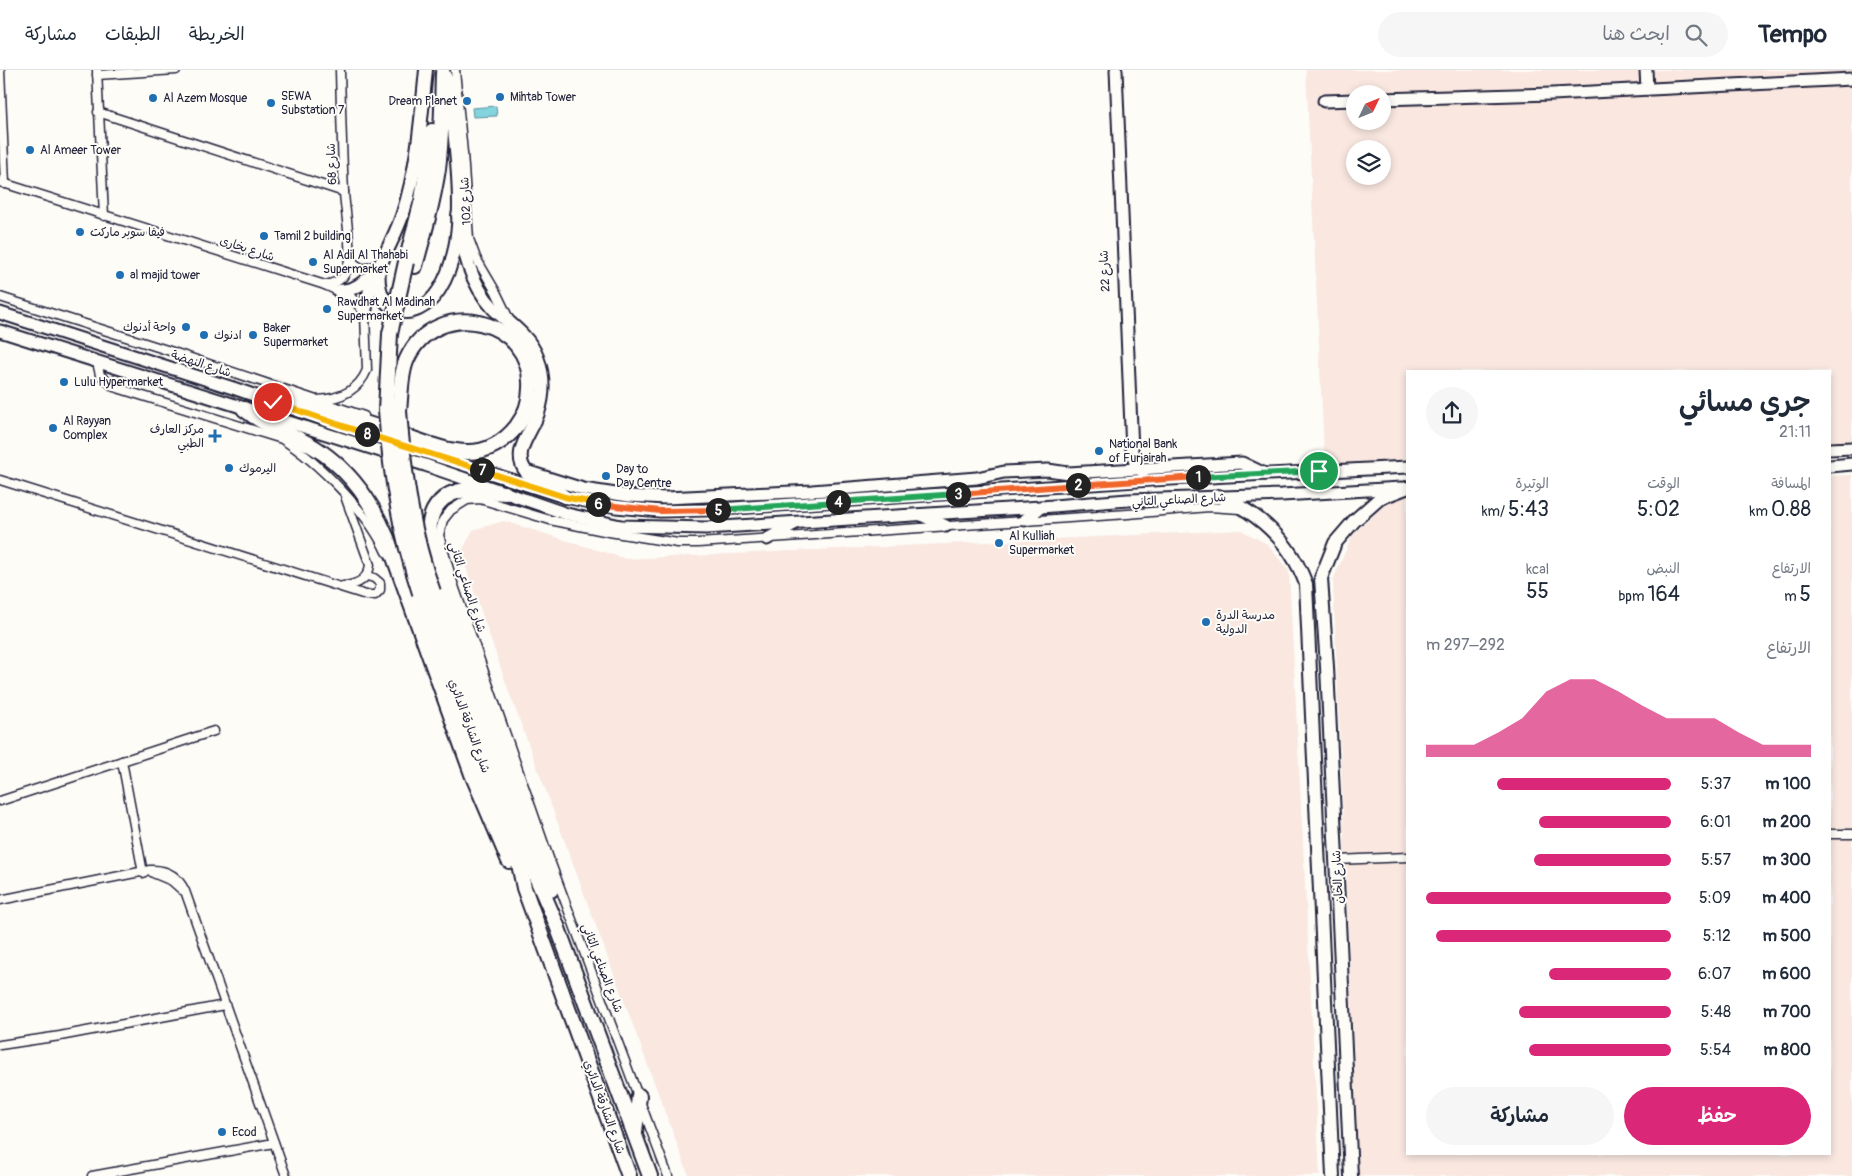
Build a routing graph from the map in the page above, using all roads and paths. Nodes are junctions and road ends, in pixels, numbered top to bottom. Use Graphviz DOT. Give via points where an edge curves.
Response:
graph roads {
  1 [pos="0,70"];
  2 [pos="176,70"];
  3 [pos="340,70"];
  4 [pos="426,70"];
  5 [pos="1108,70"];
  6 [pos="1116,70"];
  7 [pos="1646,70"];
  8 [pos="444,71"];
  9 [pos="97,72"];
  10 [pos="1852,79"];
  11 [pos="1647,89"];
  12 [pos="1391,99"];
  13 [pos="1346,100"];
  14 [pos="1324,101"];
  15 [pos="98,112"];
  16 [pos="3,183"];
  17 [pos="344,192"];
  18 [pos="458,215"];
  19 [pos="104,216"];
  20 [pos="349,256"];
  21 [pos="381,265"];
  22 [pos="325,285"];
  23 [pos="339,291"];
  24 [pos="0,297"];
  25 [pos="0,313"];
  26 [pos="365,313"];
  27 [pos="510,323"];
  28 [pos="0,331"];
  29 [pos="97,362"];
  30 [pos="317,400"];
  31 [pos="273,402"];
  32 [pos="244,409"];
  33 [pos="392,411"];
  34 [pos="378,428"];
  35 [pos="1852,448"];
  36 [pos="1831,449"];
  37 [pos="1852,464"];
  38 [pos="1831,466"];
  39 [pos="1406,468"];
  40 [pos="1140,469"];
  41 [pos="1121,470"];
  42 [pos="526,471"];
  43 [pos="1265,474"];
  44 [pos="0,480"];
  45 [pos="1151,480"];
  46 [pos="1406,488"];
  47 [pos="1406,488"];
  48 [pos="775,492"];
  49 [pos="505,493"];
  50 [pos="344,494"];
  51 [pos="1218,496"];
  52 [pos="565,497"];
  53 [pos="647,498"];
  54 [pos="753,507"];
  55 [pos="1041,508"];
  56 [pos="1248,510"];
  57 [pos="660,511"];
  58 [pos="919,514"];
  59 [pos="1024,520"];
  60 [pos="595,521"];
  61 [pos="800,521"];
  62 [pos="946,526"];
  63 [pos="609,532"];
  64 [pos="767,539"];
  65 [pos="367,576"];
  66 [pos="339,586"];
  67 [pos="404,586"];
  68 [pos="427,593"];
  69 [pos="214,732"];
  70 [pos="122,761"];
  71 [pos="0,801"];
  72 [pos="1831,834"];
  73 [pos="1852,834"];
  74 [pos="1406,856"];
  75 [pos="1337,860"];
  76 [pos="143,872"];
  77 [pos="524,888"];
  78 [pos="0,900"];
  79 [pos="556,923"];
  80 [pos="225,1005"];
  81 [pos="0,1045"];
  82 [pos="639,1096"];
  83 [pos="635,1135"];
  84 [pos="274,1143"];
  85 [pos="92,1176"];
  86 [pos="286,1176"];
  87 [pos="629,1176"];
  88 [pos="650,1176"];
  89 [pos="668,1176"];
  90 [pos="1333,1176"];
  91 [pos="1351,1176"];
  1 -- 16 [label="street"];
  2 -- 9 [label="street"];
  3 -- 17 [label="street, شارع 68"];
  4 -- 21 [label="main road" via="414,176 402,216"];
  5 -- 41 [label="main road, شارع 22" via="1128,447"];
  6 -- 40 [label="main road, شارع 22" via="1132,451"];
  7 -- 11 [label="main road"];
  8 -- 18 [label="main road" via="456,150"];
  8 -- 27 [label="street, شارع 102" via="464,153 469,239"];
  8 -- 33 [label="highway, شارع الشارقة الدائري" via="438,168 428,218 410,264 406,300 394,336 396,386"];
  9 -- 15 [label="street"];
  10 -- 11 [label="main road"];
  11 -- 12 [label="main road"];
  13 -- 14 [label="main road"];
  15 -- 17 [label="street"];
  15 -- 19 [label="street"];
  16 -- 19 [label="street, شارع بخارى"];
  17 -- 20 [label="street, شارع 68"];
  18 -- 21 [label="main road" via="448,272 438,291 423,306 404,312 391,307 379,288"];
  18 -- 27 [label="main road" via="470,270 489,303"];
  19 -- 22 [label="street, شارع بخارى"];
  20 -- 21 [label="street" via="362,268"];
  20 -- 22 [label="street, شارع 68" via="343,277 338,282"];
  21 -- 23 [label="main road" via="360,286"];
  21 -- 26 [label="main road" via="370,288"];
  22 -- 23 [label="street, شارع بخارى"];
  23 -- 26 [label="street, شارع بخارى" via="356,302"];
  24 -- 30 [label="street"];
  25 -- 31 [label="main road, شارع النهضة"];
  26 -- 30 [label="street" via="368,365 363,378 340,397"];
  27 -- 42 [label="main road" via="534,351 543,382 539,411 521,449"];
  28 -- 29 [label="main road"];
  29 -- 32 [label="main road"];
  29 -- 50 [label="street" via="100,375 114,387 282,439 303,454"];
  30 -- 34 [label="street" via="367,417"];
  31 -- 34 [label="highway" via="281,398 290,399"];
  31 -- 52 [label="main road, شارع النهضة"];
  32 -- 49 [label="main road" via="425,464"];
  32 -- 67 [label="highway" via="315,447 347,474 380,520"];
  33 -- 34 [label="highway" via="407,358 420,340 435,328 468,320 484,323 509,337 525,358 531,382 526,413 498,444 484,450 457,451"];
  33 -- 68 [label="highway, شارع الشارقة الدائري, bridge" via="402,448"];
  35 -- 36 [label="main road"];
  37 -- 38 [label="main road"];
  39 -- 43 [label="main road, شارع النهضة"];
  40 -- 41 [label="main road"];
  40 -- 43 [label="main road" via="1242,463"];
  40 -- 45 [label="main road"];
  41 -- 48 [label="main road" via="1004,472 977,478"];
  42 -- 52 [label="main road"];
  42 -- 53 [label="main road" via="583,489"];
  43 -- 45 [label="main road, شارع النهضة"];
  44 -- 66 [label="street"];
  45 -- 54 [label="main road, شارع النهضة"];
  46 -- 51 [label="main road"];
  47 -- 75 [label="main road, شارع الخان" via="1380,498 1354,521 1335,543 1320,578 1328,667"];
  48 -- 53 [label="main road"];
  48 -- 54 [label="main road"];
  49 -- 60 [label="main road"];
  49 -- 79 [label="highway" via="467,490 451,494 437,505 433,513 430,537 552,891"];
  50 -- 65 [label="street" via="369,558"];
  50 -- 67 [label="street" via="374,528 395,575"];
  51 -- 55 [label="main road"];
  51 -- 56 [label="main road"];
  52 -- 57 [label="main road, شارع النهضة"];
  53 -- 57 [label="main road"];
  54 -- 57 [label="main road, شارع النهضة"];
  55 -- 58 [label="main road"];
  55 -- 59 [label="main road"];
  56 -- 59 [label="street, شارع الصناعي الثاني" via="1208,507"];
  56 -- 90 [label="main road, شارع الخان" via="1285,544 1306,584"];
  58 -- 61 [label="main road"];
  58 -- 62 [label="main road"];
  59 -- 62 [label="street, شارع الصناعي الثاني"];
  60 -- 61 [label="main road" via="621,526 706,528"];
  60 -- 63 [label="main road"];
  61 -- 64 [label="main road"];
  62 -- 64 [label="street, شارع الصناعي الثاني"];
  63 -- 64 [label="street, شارع الصناعي الثاني" via="678,543"];
  63 -- 82 [label="street, شارع الصناعي الثاني" via="550,520 474,498 451,510 443,520 439,535 550,861"];
  65 -- 66 [label="street" via="356,583"];
  65 -- 66 [label="street" via="380,582 380,590 375,595"];
  67 -- 77 [label="highway" via="472,774 512,868"];
  68 -- 77 [label="highway, شارع الشارقة الدائري" via="519,864"];
  68 -- 79 [label="highway, شارع الشارقة الدائري"];
  69 -- 70 [label="street"];
  70 -- 71 [label="street"];
  70 -- 76 [label="street"];
  72 -- 73 [label="street"];
  74 -- 75 [label="street"];
  75 -- 91 [label="main road, شارع الخان"];
  76 -- 78 [label="street"];
  76 -- 80 [label="street" via="165,877 187,898"];
  77 -- 87 [label="highway, شارع الشارقة الدائري"];
  79 -- 83 [label="highway, شارع الشارقة الدائري"];
  80 -- 81 [label="street"];
  80 -- 84 [label="street"];
  82 -- 83 [label="highway"];
  82 -- 89 [label="street, شارع الصناعي الثاني"];
  83 -- 88 [label="highway, شارع الشارقة الدائري"];
  84 -- 85 [label="street"];
  84 -- 86 [label="street"];
}
